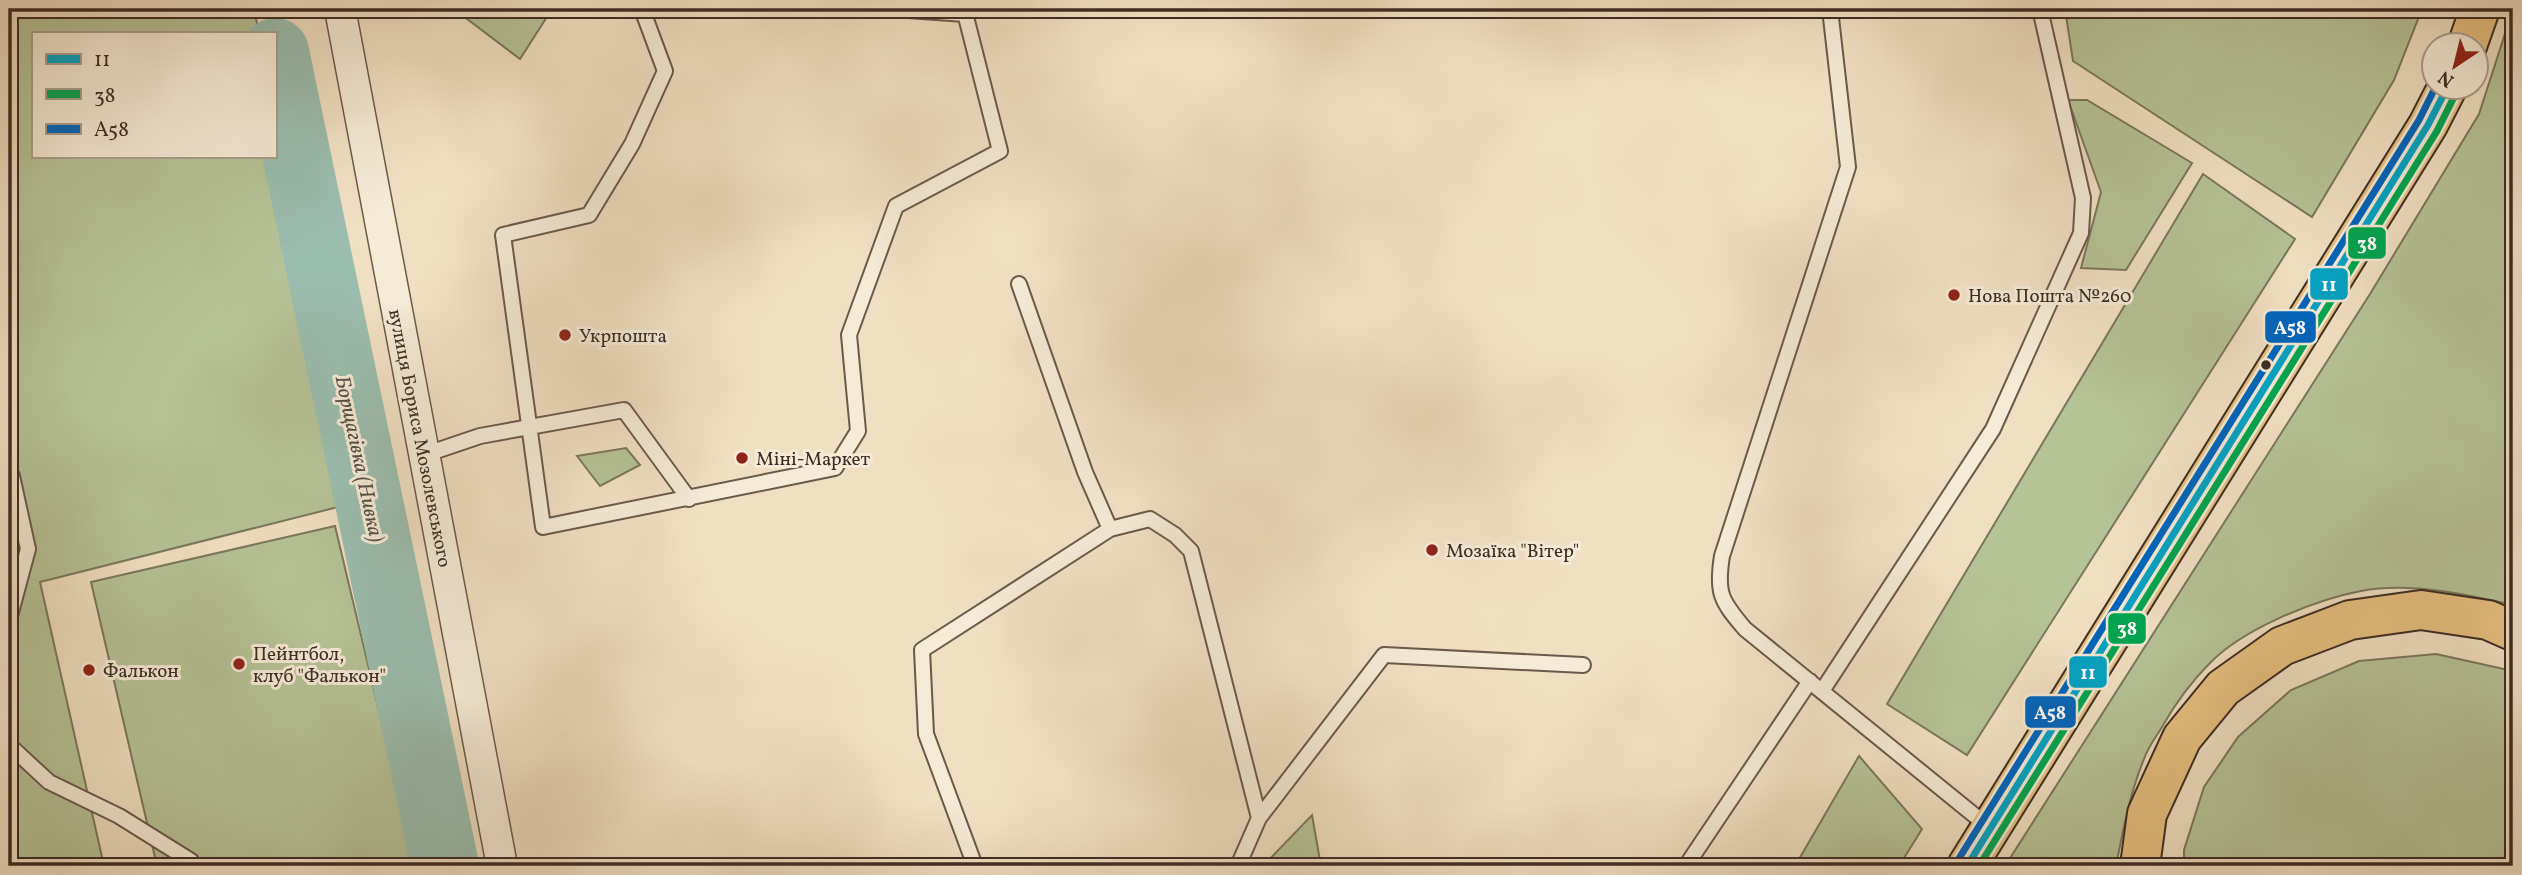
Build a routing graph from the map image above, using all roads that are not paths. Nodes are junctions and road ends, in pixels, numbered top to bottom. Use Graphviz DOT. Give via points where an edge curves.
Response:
graph roads {
  1 [pos="340,9"];
  2 [pos="642,9"];
  3 [pos="894,9"];
  4 [pos="1830,9"];
  5 [pos="2040,9"];
  6 [pos="2480,9"];
  7 [pos="965,12"];
  8 [pos="2472,32"];
  9 [pos="2440,102"];
  10 [pos="1019,284"];
  11 [pos="528,428"];
  12 [pos="424,455"];
  13 [pos="9,472"];
  14 [pos="689,499"];
  15 [pos="1110,529"];
  16 [pos="9,620"];
  17 [pos="2513,631"];
  18 [pos="1583,665"];
  19 [pos="1810,681"];
  20 [pos="1822,691"];
  21 [pos="9,745"];
  22 [pos="1259,818"];
  23 [pos="1991,829"];
  24 [pos="194,866"];
  25 [pos="502,866"];
  26 [pos="975,866"];
  27 [pos="1238,866"];
  28 [pos="1686,866"];
  29 [pos="1966,866"];
  30 [pos="2140,866"];
  1 -- 12 [label="street, вулиця Бориса Мозолевського"];
  2 -- 11 [label="lane" via="665,71 632,144 589,215 503,235"];
  3 -- 7 [label="lane"];
  4 -- 19 [label="lane" via="1847,167 1719,576 1726,607 1745,629"];
  5 -- 20 [label="lane" via="2083,198 2081,233 1993,429"];
  6 -- 8 [label="highway"];
  7 -- 14 [label="lane" via="1000,151 896,206 849,335 858,431 835,468"];
  9 -- 23 [label="highway"];
  10 -- 15 [label="lane" via="1085,472"];
  11 -- 12 [label="lane" via="480,436"];
  11 -- 14 [label="lane" via="624,410"];
  11 -- 14 [label="lane" via="543,527"];
  12 -- 25 [label="street, вулиця Бориса Мозолевського"];
  13 -- 16 [label="lane" via="28,549"];
  15 -- 22 [label="lane" via="1150,519 1191,551"];
  15 -- 26 [label="lane" via="922,650 926,734"];
  17 -- 30 [label="highway" via="2488,620 2421,610 2350,620 2282,646 2223,688 2182,738 2147,814"];
  18 -- 22 [label="lane" via="1384,655"];
  19 -- 20 [label="lane"];
  19 -- 28 [label="lane"];
  20 -- 23 [label="lane"];
  21 -- 24 [label="lane" via="49,782 119,816"];
  22 -- 27 [label="lane"];
  23 -- 29 [label="highway"];
}
